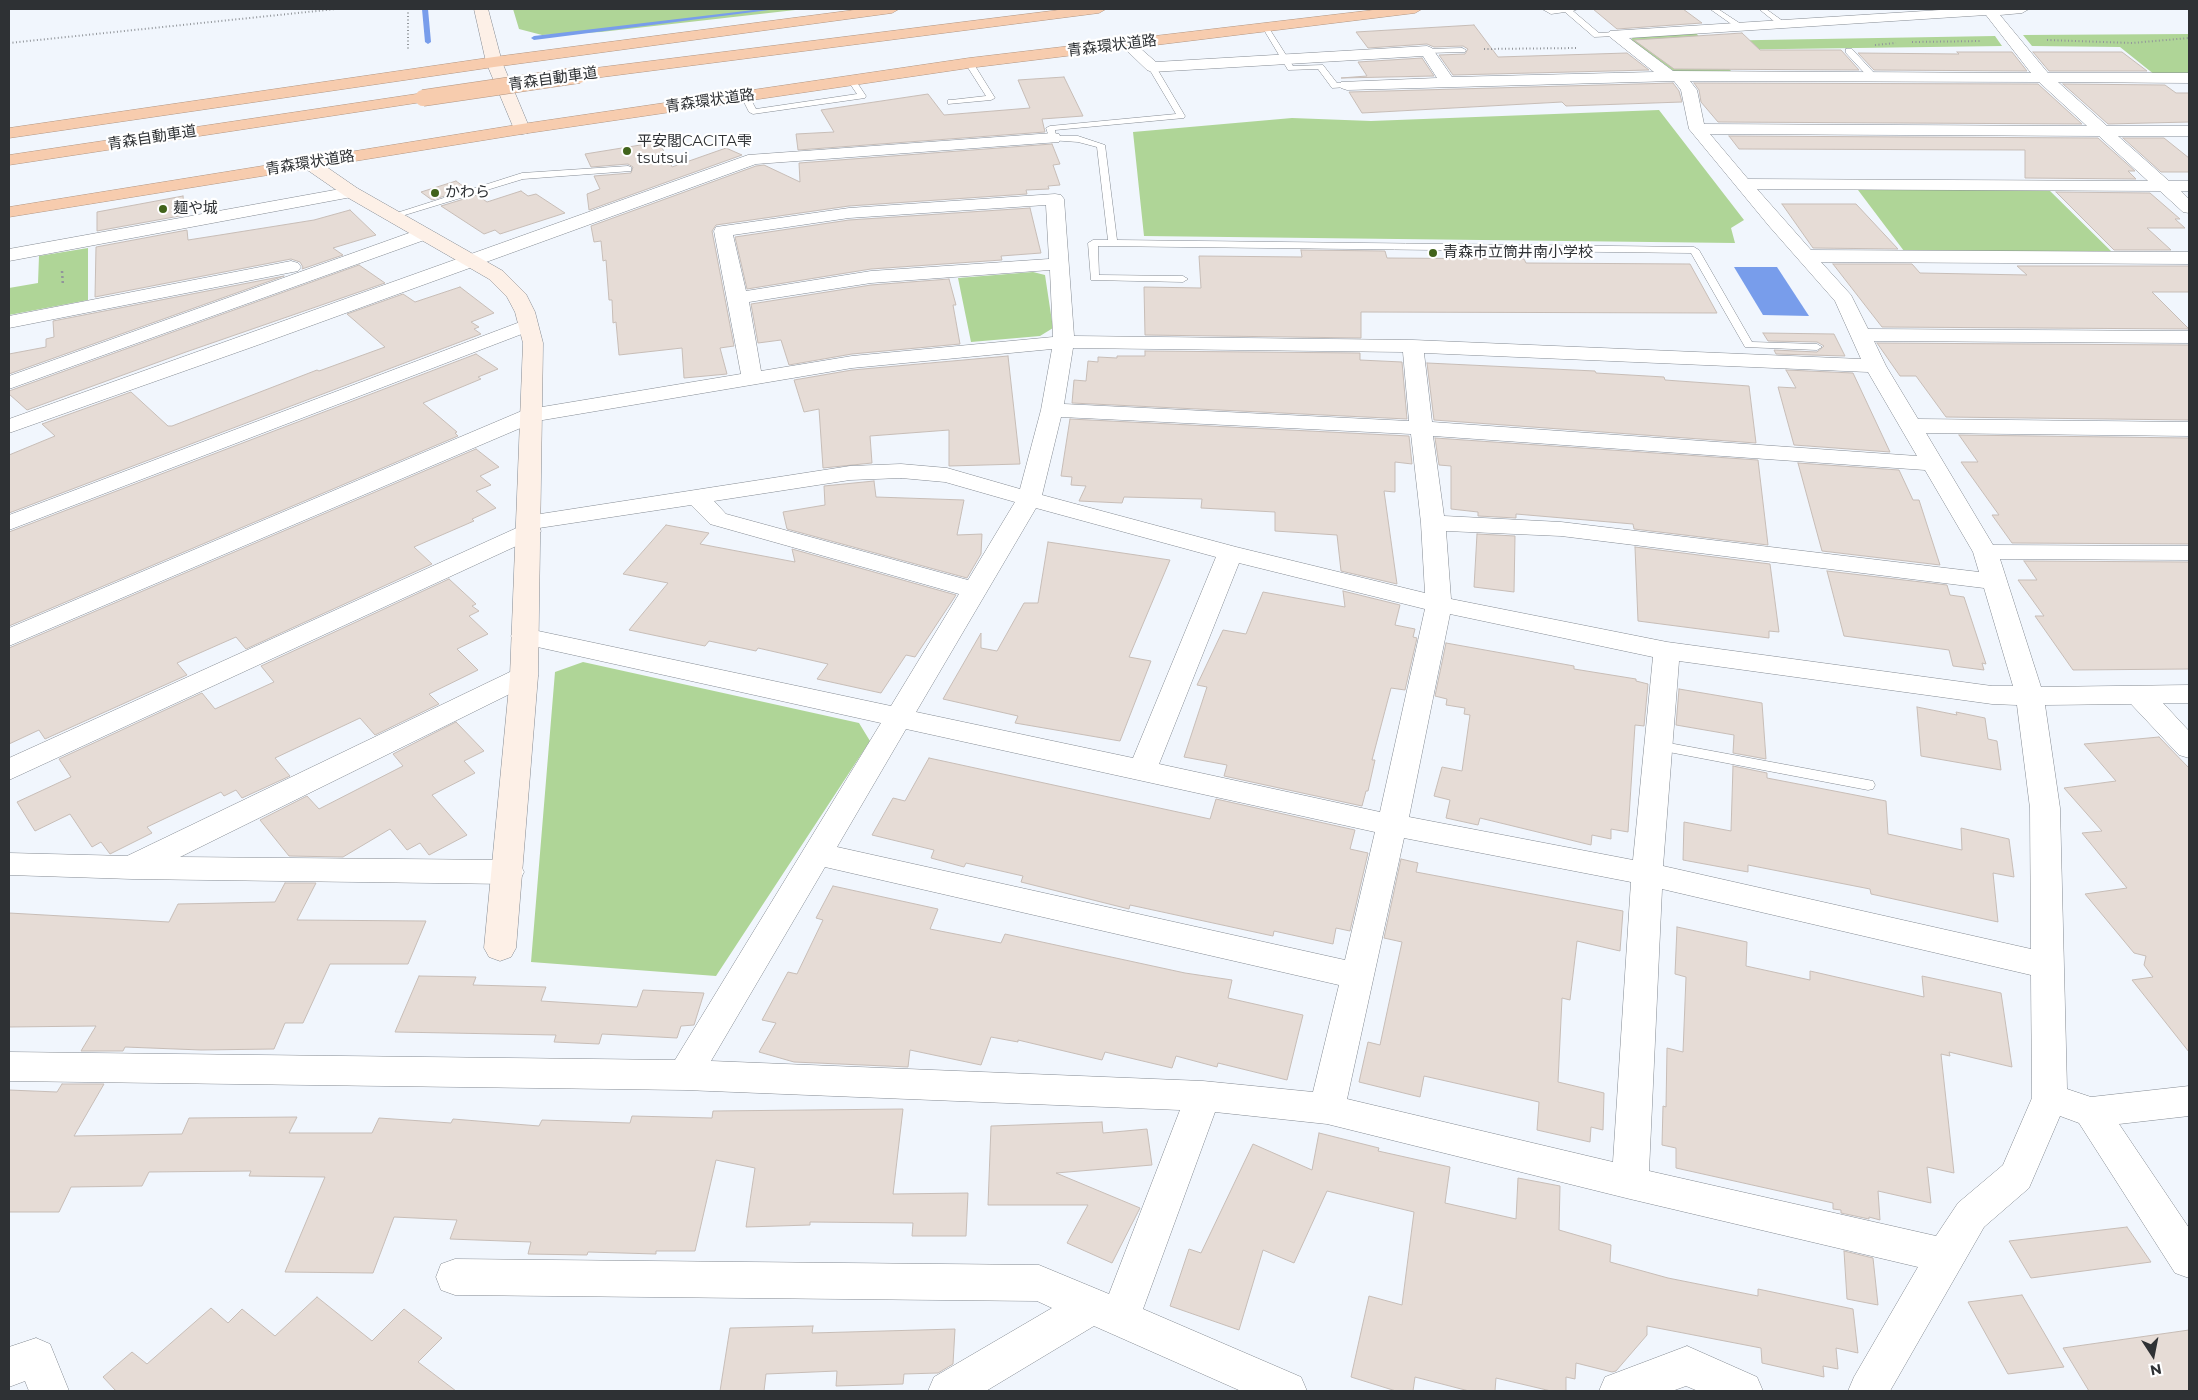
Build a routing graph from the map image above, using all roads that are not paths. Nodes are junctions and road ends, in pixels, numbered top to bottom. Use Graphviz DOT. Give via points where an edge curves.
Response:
graph roads {
  1 [pos="481,9"];
  2 [pos="892,9"];
  3 [pos="1099,9"];
  4 [pos="1414,9"];
  5 [pos="1546,9"];
  6 [pos="1571,9"];
  7 [pos="1714,9"];
  8 [pos="1762,9"];
  9 [pos="2022,9"];
  10 [pos="1943,11"];
  11 [pos="1990,11"];
  12 [pos="1783,24"];
  13 [pos="1740,26"];
  14 [pos="1264,27"];
  15 [pos="1615,34"];
  16 [pos="1128,44"];
  17 [pos="1462,50"];
  18 [pos="1427,51"];
  19 [pos="1849,51"];
  20 [pos="1284,59"];
  21 [pos="494,62"];
  22 [pos="969,63"];
  23 [pos="1152,67"];
  24 [pos="1673,76"];
  25 [pos="1873,77"];
  26 [pos="2044,77"];
  27 [pos="2189,78"];
  28 [pos="852,80"];
  29 [pos="1447,81"];
  30 [pos="1347,85"];
  31 [pos="801,88"];
  32 [pos="745,96"];
  33 [pos="951,102"];
  34 [pos="810,103"];
  35 [pos="522,129"];
  36 [pos="1697,129"];
  37 [pos="2102,131"];
  38 [pos="2189,131"];
  39 [pos="9,133"];
  40 [pos="1052,138"];
  41 [pos="9,160"];
  42 [pos="309,162"];
  43 [pos="628,169"];
  44 [pos="1745,184"];
  45 [pos="2164,186"];
  46 [pos="2189,186"];
  47 [pos="351,192"];
  48 [pos="2189,208"];
  49 [pos="9,212"];
  50 [pos="392,216"];
  51 [pos="423,234"];
  52 [pos="1113,243"];
  53 [pos="374,252"];
  54 [pos="9,255"];
  55 [pos="1806,256"];
  56 [pos="2189,258"];
  57 [pos="471,261"];
  58 [pos="1059,264"];
  59 [pos="1183,279"];
  60 [pos="738,298"];
  61 [pos="9,322"];
  62 [pos="528,325"];
  63 [pos="1859,335"];
  64 [pos="2189,337"];
  65 [pos="1064,342"];
  66 [pos="1413,346"];
  67 [pos="1817,347"];
  68 [pos="1875,366"];
  69 [pos="752,378"];
  70 [pos="9,383"];
  71 [pos="1052,410"];
  72 [pos="532,415"];
  73 [pos="9,426"];
  74 [pos="1911,426"];
  75 [pos="1421,428"];
  76 [pos="2189,429"];
  77 [pos="1932,464"];
  78 [pos="697,497"];
  79 [pos="1029,499"];
  80 [pos="9,523"];
  81 [pos="1433,523"];
  82 [pos="530,526"];
  83 [pos="1985,552"];
  84 [pos="1230,553"];
  85 [pos="2189,553"];
  86 [pos="1995,582"];
  87 [pos="974,590"];
  88 [pos="1439,604"];
  89 [pos="524,636"];
  90 [pos="9,638"];
  91 [pos="1667,651"];
  92 [pos="524,676"];
  93 [pos="2137,693"];
  94 [pos="2189,694"];
  95 [pos="2030,696"];
  96 [pos="898,718"];
  97 [pos="1658,746"];
  98 [pos="2189,748"];
  99 [pos="9,770"];
  100 [pos="1142,771"];
  101 [pos="1868,785"];
  102 [pos="1392,825"];
  103 [pos="818,854"];
  104 [pos="9,864"];
  105 [pos="132,868"];
  106 [pos="509,872"];
  107 [pos="1647,874"];
  108 [pos="500,948"];
  109 [pos="2048,966"];
  110 [pos="1358,976"];
  111 [pos="9,1067"];
  112 [pos="685,1075"];
  113 [pos="1203,1096"];
  114 [pos="2050,1098"];
  115 [pos="2189,1101"];
  116 [pos="1327,1109"];
  117 [pos="2091,1112"];
  118 [pos="1630,1183"];
  119 [pos="1945,1256"];
  120 [pos="2189,1260"];
  121 [pos="455,1277"];
  122 [pos="1106,1312"];
  123 [pos="9,1367"];
  124 [pos="49,1391"];
  125 [pos="948,1391"];
  126 [pos="1287,1391"];
  127 [pos="1619,1391"];
  128 [pos="1743,1391"];
  129 [pos="1868,1391"];
  1 -- 21 [label="street"];
  2 -- 21 [label="highway"];
  3 -- 41 [label="highway, 青森自動車道, bridge" via="579,75"];
  4 -- 14 [label="highway, 青森環状道路"];
  5 -- 6 [label="lane" via="1551,12"];
  6 -- 15 [label="lane" via="1596,35"];
  7 -- 13 [label="lane"];
  8 -- 12 [label="lane"];
  9 -- 11 [label="street"];
  10 -- 11 [label="street"];
  10 -- 12 [label="street"];
  11 -- 26 [label="street"];
  12 -- 13 [label="street"];
  13 -- 15 [label="street"];
  14 -- 16 [label="highway, 青森環状道路"];
  14 -- 20 [label="lane"];
  15 -- 24 [label="street"];
  16 -- 22 [label="highway, 青森環状道路"];
  16 -- 23 [label="street"];
  17 -- 18 [label="lane"];
  18 -- 20 [label="street"];
  18 -- 29 [label="street"];
  19 -- 25 [label="lane"];
  20 -- 23 [label="street"];
  20 -- 30 [label="lane" via="1291,68 1320,67 1335,86"];
  21 -- 35 [label="street"];
  21 -- 39 [label="highway"];
  22 -- 28 [label="highway, 青森環状道路"];
  22 -- 33 [label="lane" via="991,98"];
  23 -- 40 [label="lane" via="1181,116 1050,128"];
  24 -- 25 [label="street"];
  24 -- 29 [label="street"];
  24 -- 36 [label="street" via="1689,90"];
  25 -- 26 [label="street"];
  26 -- 27 [label="street"];
  26 -- 37 [label="street"];
  28 -- 31 [label="highway, 青森環状道路"];
  28 -- 34 [label="lane" via="862,96"];
  29 -- 30 [label="street"];
  31 -- 32 [label="highway, 青森環状道路"];
  31 -- 34 [label="lane"];
  32 -- 34 [label="lane" via="753,112"];
  32 -- 35 [label="highway, 青森環状道路"];
  35 -- 42 [label="highway, 青森環状道路"];
  36 -- 37 [label="street"];
  36 -- 44 [label="street"];
  37 -- 38 [label="street"];
  37 -- 45 [label="street"];
  40 -- 52 [label="lane" via="1078,139 1101,145"];
  40 -- 57 [label="street" via="754,159"];
  42 -- 47 [label="street"];
  42 -- 49 [label="highway, 青森環状道路"];
  43 -- 50 [label="lane" via="522,176"];
  44 -- 45 [label="street"];
  44 -- 55 [label="street"];
  45 -- 46 [label="street"];
  45 -- 48 [label="street"];
  47 -- 50 [label="street"];
  47 -- 54 [label="street"];
  50 -- 51 [label="street"];
  51 -- 53 [label="street"];
  51 -- 57 [label="street"];
  52 -- 59 [label="lane" via="1093,244 1094,278"];
  52 -- 67 [label="lane" via="1694,250 1749,346"];
  53 -- 61 [label="street"];
  53 -- 70 [label="street"];
  55 -- 56 [label="street"];
  55 -- 63 [label="street" via="1844,299"];
  57 -- 62 [label="street" via="496,275 516,294"];
  57 -- 73 [label="street"];
  58 -- 60 [label="street" via="871,277"];
  58 -- 60 [label="street" via="1055,199 849,213 723,231"];
  58 -- 65 [label="street"];
  60 -- 69 [label="street"];
  62 -- 72 [label="street" via="533,343"];
  62 -- 80 [label="street"];
  63 -- 64 [label="street"];
  63 -- 68 [label="street"];
  65 -- 66 [label="street"];
  65 -- 69 [label="street" via="852,362"];
  65 -- 71 [label="street"];
  66 -- 68 [label="street"];
  66 -- 75 [label="street"];
  68 -- 74 [label="street"];
  69 -- 72 [label="street"];
  71 -- 75 [label="street"];
  71 -- 79 [label="street"];
  72 -- 82 [label="street"];
  72 -- 90 [label="street"];
  74 -- 76 [label="street"];
  74 -- 77 [label="street"];
  75 -- 77 [label="street"];
  75 -- 81 [label="street"];
  77 -- 83 [label="street"];
  78 -- 79 [label="street" via="850,473 901,471 947,475"];
  78 -- 82 [label="street"];
  78 -- 87 [label="street" via="718,519"];
  79 -- 84 [label="street"];
  79 -- 87 [label="street"];
  81 -- 86 [label="street" via="1561,530"];
  81 -- 88 [label="street"];
  82 -- 89 [label="street"];
  82 -- 99 [label="street"];
  83 -- 85 [label="street"];
  83 -- 86 [label="street"];
  84 -- 88 [label="street"];
  84 -- 100 [label="street"];
  86 -- 95 [label="street"];
  87 -- 96 [label="street"];
  88 -- 91 [label="street"];
  88 -- 102 [label="street"];
  89 -- 92 [label="street"];
  89 -- 96 [label="street"];
  91 -- 95 [label="street" via="1992,694"];
  91 -- 97 [label="street"];
  92 -- 105 [label="street"];
  92 -- 106 [label="street"];
  93 -- 94 [label="street"];
  93 -- 95 [label="street"];
  93 -- 98 [label="street"];
  95 -- 109 [label="street" via="2045,808"];
  96 -- 100 [label="street"];
  96 -- 103 [label="street"];
  97 -- 101 [label="lane"];
  97 -- 107 [label="street"];
  100 -- 102 [label="street"];
  102 -- 107 [label="street"];
  102 -- 110 [label="street"];
  103 -- 110 [label="street"];
  103 -- 112 [label="street"];
  104 -- 105 [label="street"];
  105 -- 106 [label="street"];
  106 -- 108 [label="street"];
  107 -- 109 [label="street"];
  107 -- 118 [label="street"];
  109 -- 114 [label="street"];
  110 -- 116 [label="street"];
  111 -- 112 [label="street"];
  112 -- 113 [label="street"];
  113 -- 116 [label="street"];
  113 -- 122 [label="street"];
  114 -- 117 [label="street"];
  114 -- 119 [label="street" via="2016,1176 1971,1215"];
  115 -- 117 [label="street"];
  116 -- 118 [label="street"];
  117 -- 120 [label="street"];
  118 -- 119 [label="street"];
  119 -- 129 [label="street"];
  121 -- 122 [label="street" via="1039,1283"];
  122 -- 125 [label="street"];
  122 -- 126 [label="street"];
  123 -- 124 [label="street" via="36,1358"];
  127 -- 128 [label="street" via="1687,1366"];
}
